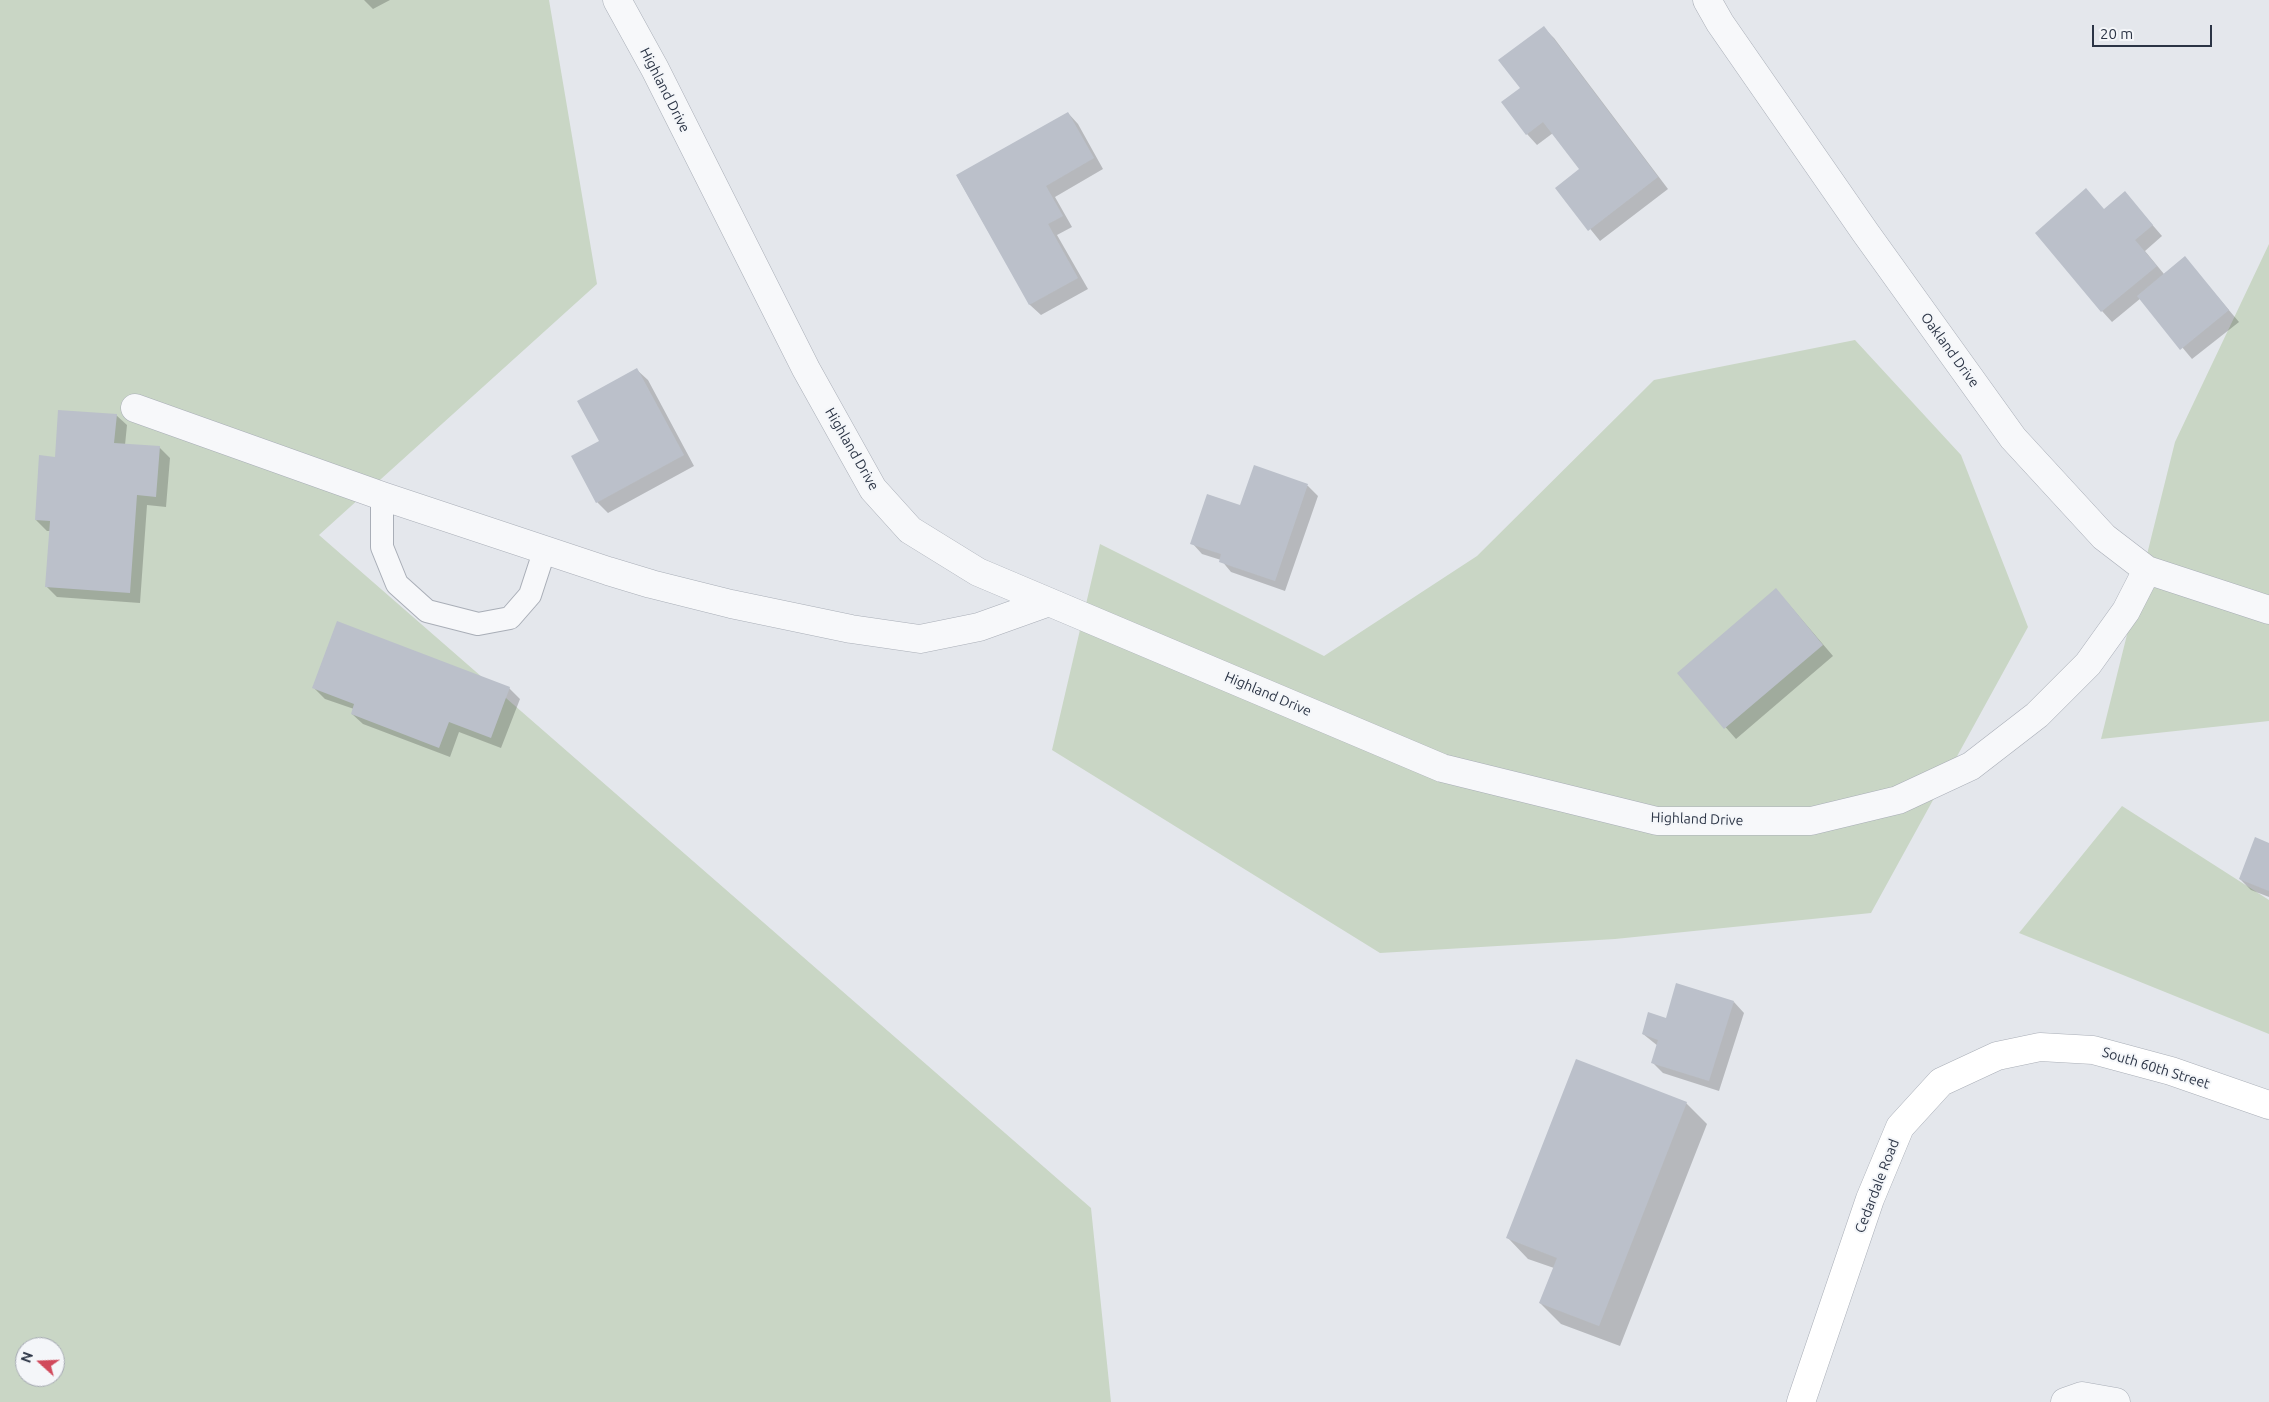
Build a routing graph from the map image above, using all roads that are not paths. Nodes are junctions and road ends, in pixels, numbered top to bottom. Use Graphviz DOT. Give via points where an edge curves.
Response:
graph roads {
  1 [pos="617,0"];
  2 [pos="1708,0"];
  3 [pos="135,408"];
  4 [pos="382,496"];
  5 [pos="544,549"];
  6 [pos="2147,570"];
  7 [pos="1049,602"];
  8 [pos="2269,610"];
  9 [pos="2040,1047"];
  10 [pos="2269,1105"];
  11 [pos="1801,1402"];
  12 [pos="2065,1402"];
  13 [pos="2116,1402"];
  1 -- 7 [label="street, Highland Drive" via="655,68 806,369 873,489 910,530 978,572"];
  2 -- 6 [label="street, Oakland Drive" via="1720,23 2013,438 2104,537"];
  3 -- 4 [label="street"];
  4 -- 5 [label="street"];
  4 -- 5 [label="lane" via="382,547 396,584 428,611 478,624 510,618 530,595"];
  5 -- 7 [label="street" via="651,584 722,602 851,629 920,639 979,626"];
  6 -- 7 [label="street, Highland Drive" via="2126,611 2088,664 2037,715 1971,766 1898,800 1811,821 1658,821 1442,768"];
  6 -- 8 [label="street, Oakland Drive"];
  9 -- 10 [label="street, South 60th Street" via="2093,1050 2171,1071"];
  9 -- 11 [label="street, Cedardale Road" via="1997,1056 1941,1082 1900,1127 1870,1199"];
  12 -- 13 [label="street" via="2082,1396"];
}
